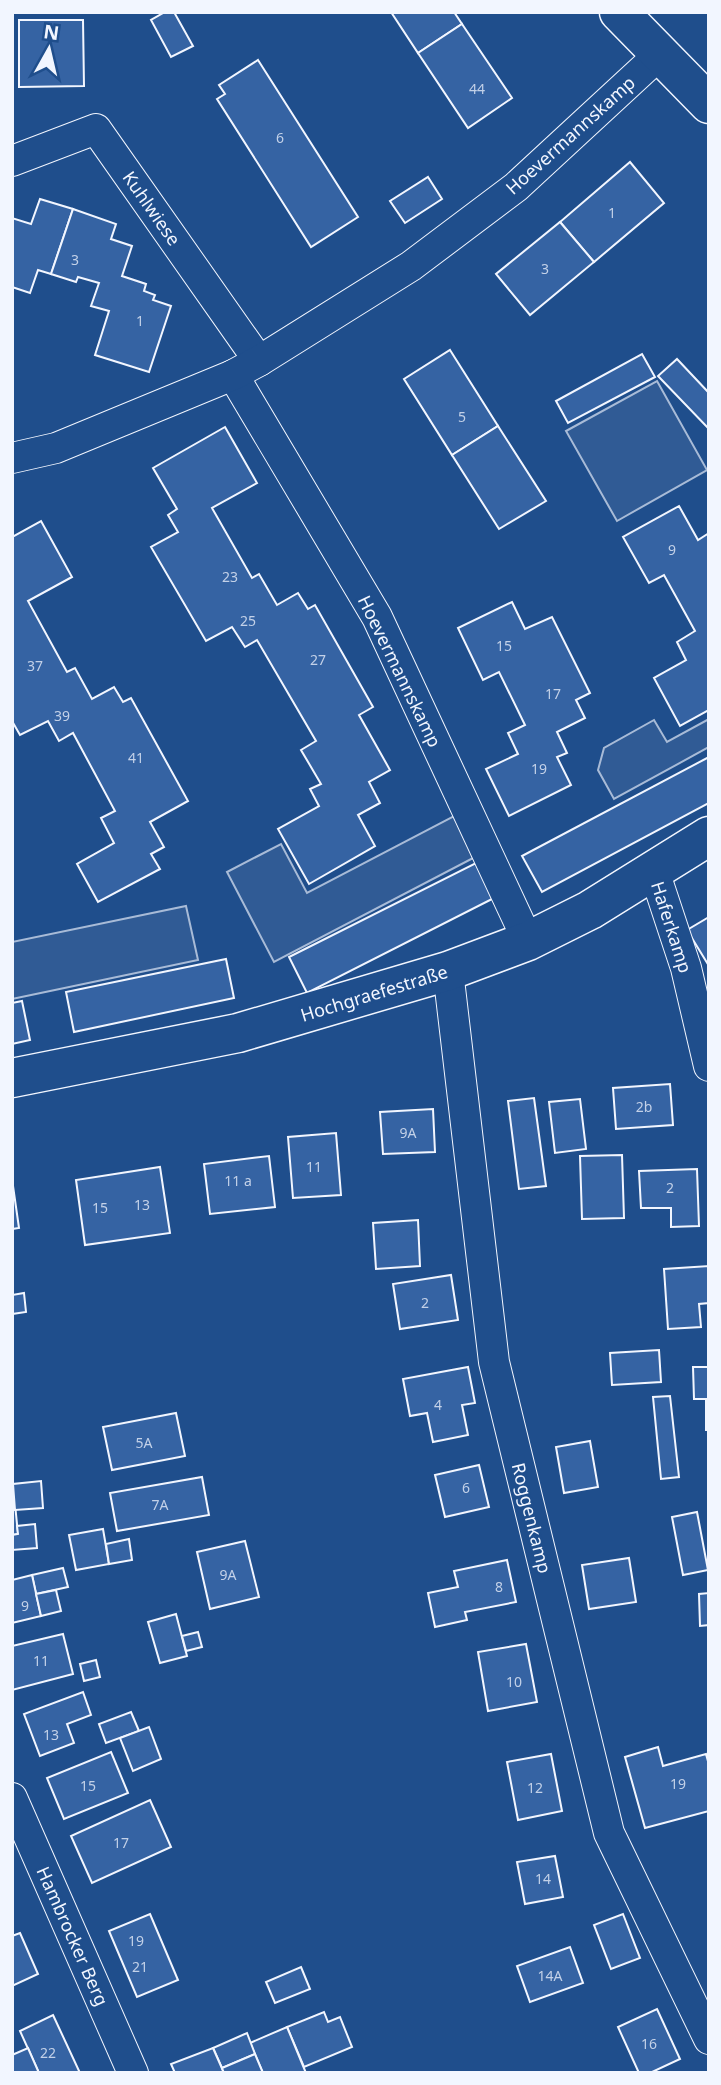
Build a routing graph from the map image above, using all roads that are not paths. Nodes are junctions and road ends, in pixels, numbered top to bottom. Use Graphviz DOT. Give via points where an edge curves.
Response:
graph roads {
  1 [pos="619,12"];
  2 [pos="660,54"];
  3 [pos="709,104"];
  4 [pos="12,161"];
  5 [pos="259,361"];
  6 [pos="233,374"];
  7 [pos="12,458"];
  8 [pos="709,836"];
  9 [pos="654,871"];
  10 [pos="528,941"];
  11 [pos="448,971"];
  12 [pos="709,1066"];
  13 [pos="12,1078"];
  14 [pos="12,1798"];
  15 [pos="709,2039"];
  16 [pos="133,2073"];
  1 -- 2 [label="main road"];
  2 -- 3 [label="main road"];
  2 -- 5 [label="street, Hoevermannskamp" via="516,187 411,266"];
  4 -- 5 [label="street, Kuhlwiese" via="96,129"];
  5 -- 6 [label="street, Hoevermannskamp"];
  6 -- 7 [label="street, Hoevermannskamp" via="56,448"];
  6 -- 10 [label="street, Hoevermannskamp" via="377,617"];
  8 -- 9 [label="main road, Hochgraefestraße"];
  9 -- 10 [label="main road, Hochgraefestraße"];
  9 -- 12 [label="street, Haferkamp" via="686,968"];
  10 -- 11 [label="main road, Hochgraefestraße"];
  11 -- 13 [label="main road, Hochgraefestraße" via="238,1033"];
  11 -- 15 [label="street, Roggenkamp" via="495,1362 599,1793 609,1833"];
  14 -- 16 [label="street, Hambrocker Berg"];
}
